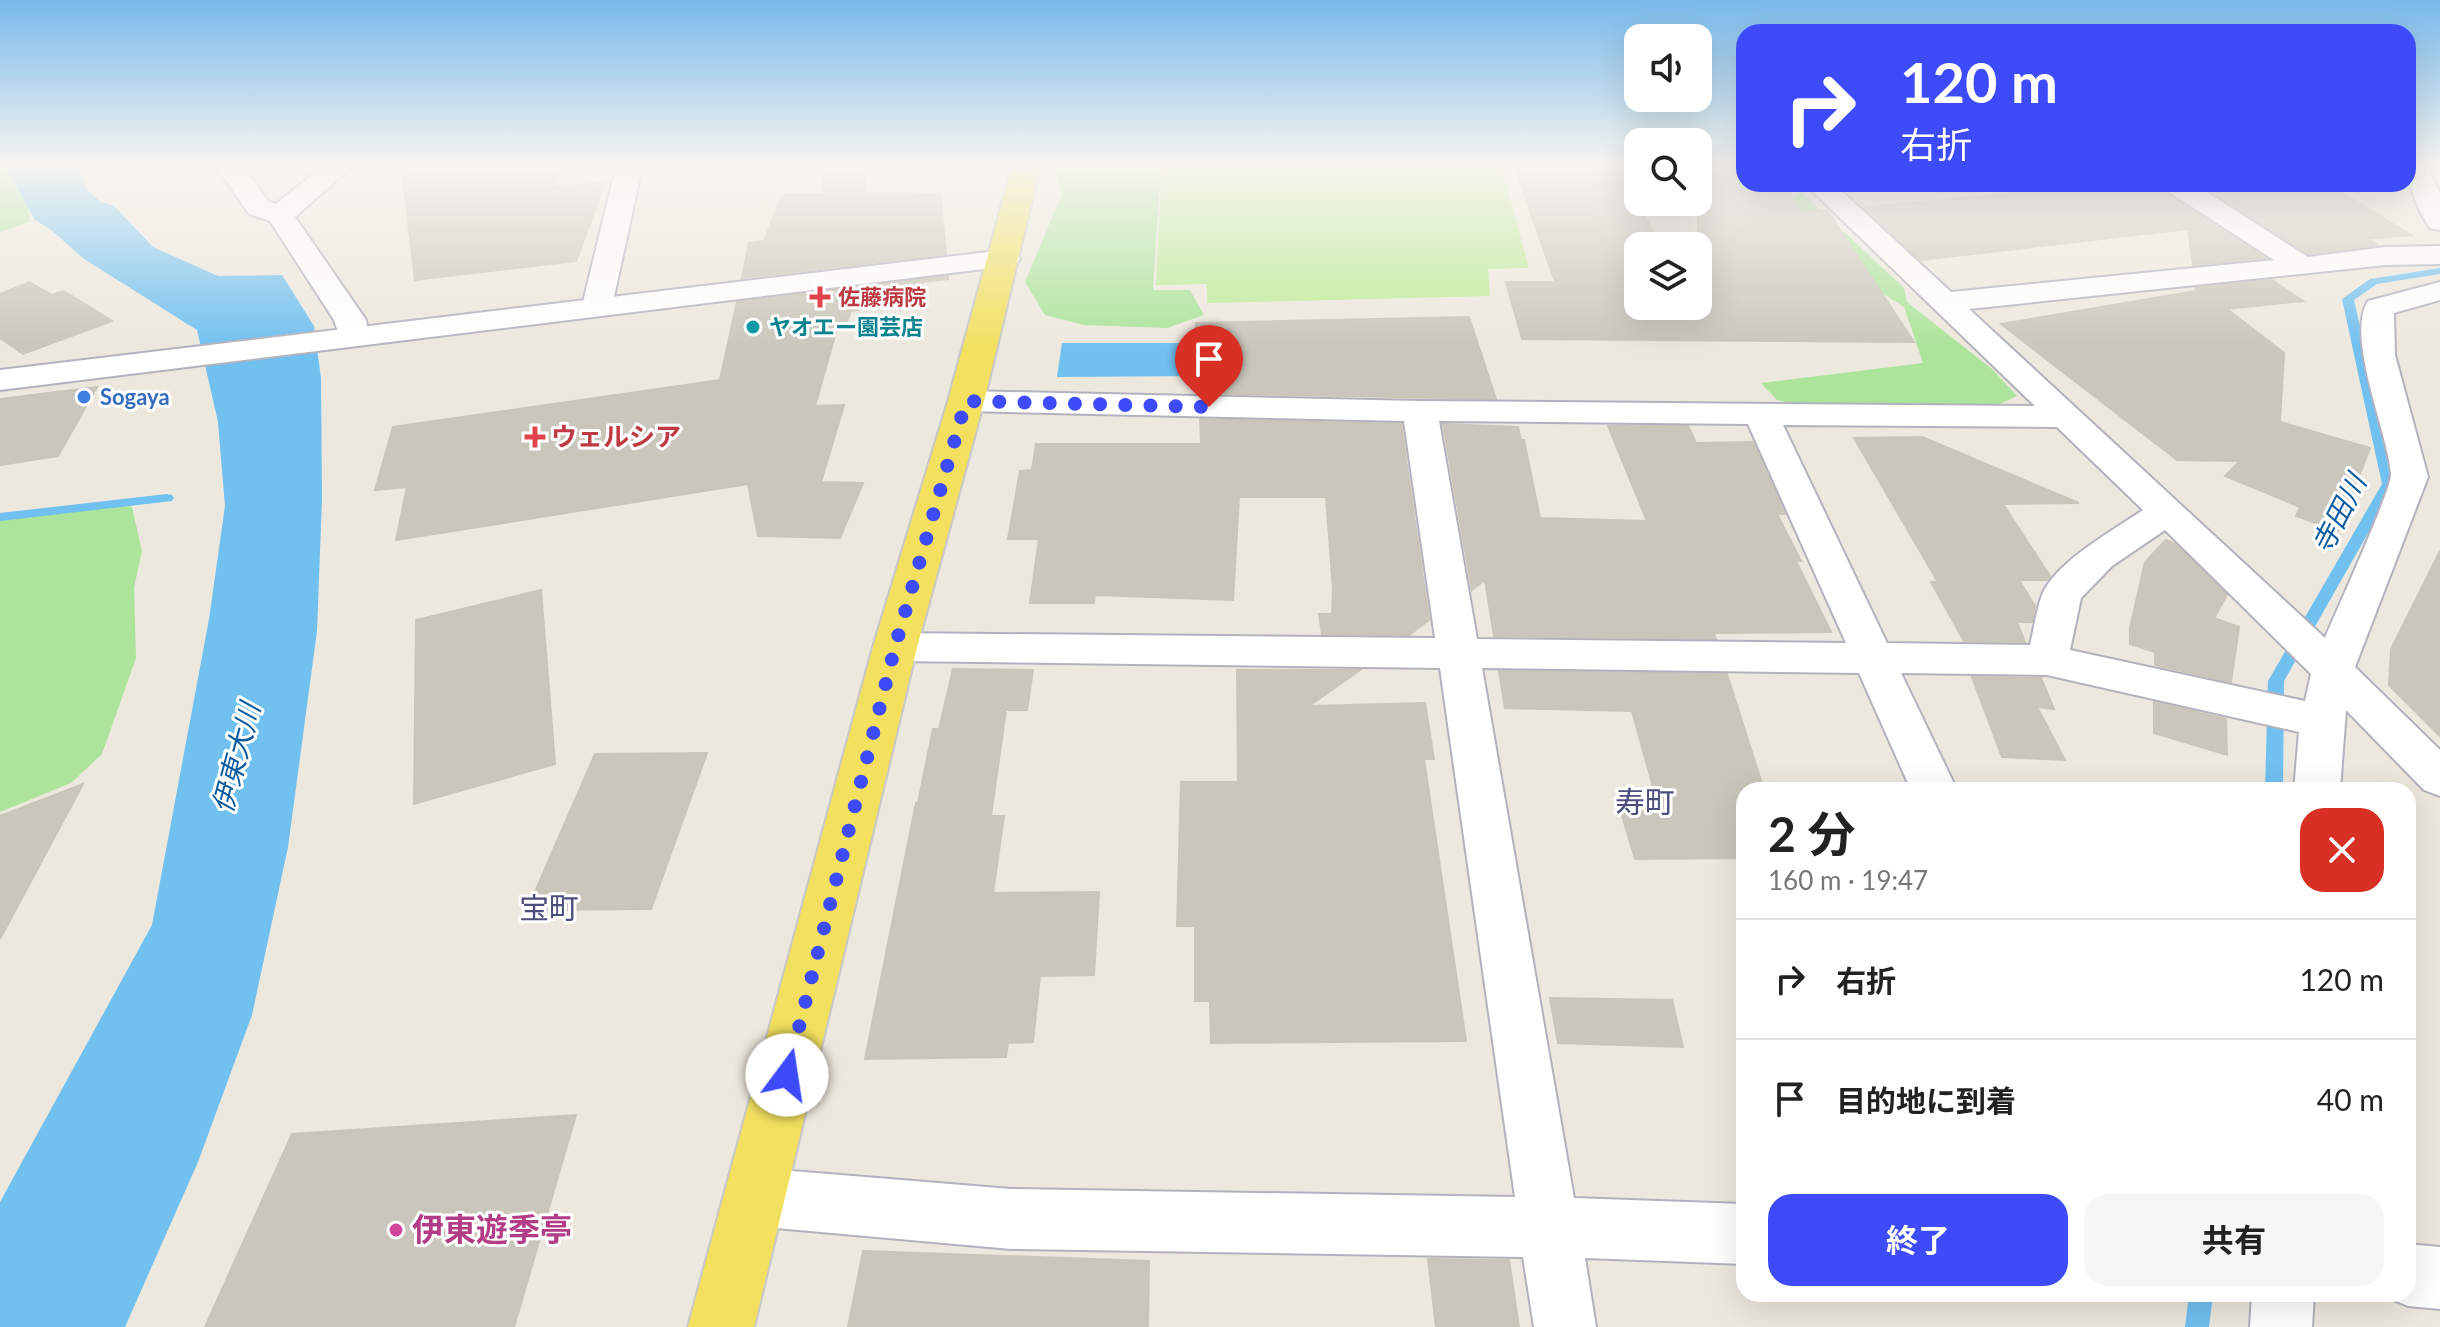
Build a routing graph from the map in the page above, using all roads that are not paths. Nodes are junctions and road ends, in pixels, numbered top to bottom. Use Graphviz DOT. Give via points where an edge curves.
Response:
graph roads {
  1 [pos="287,225"];
  2 [pos="616,225"];
  3 [pos="1013,225"];
  4 [pos="1862,225"];
  5 [pos="2239,225"];
  6 [pos="2440,255"];
  7 [pos="1005,259"];
  8 [pos="2303,266"];
  9 [pos="2440,291"];
  10 [pos="1944,302"];
  11 [pos="597,306"];
  12 [pos="342,338"];
  13 [pos="0,380"];
  14 [pos="966,401"];
  15 [pos="1420,411"];
  16 [pos="1761,415"];
  17 [pos="2069,417"];
  18 [pos="2168,511"];
  19 [pos="895,647"];
  20 [pos="1458,651"];
  21 [pos="1871,656"];
  22 [pos="2047,660"];
  23 [pos="2333,668"];
  24 [pos="2320,720"];
  25 [pos="2440,778"];
  26 [pos="1930,782"];
  27 [pos="2317,782"];
  28 [pos="755,1197"];
  29 [pos="1549,1227"];
  30 [pos="1736,1234"];
  31 [pos="2416,1276"];
  32 [pos="2440,1278"];
  33 [pos="2283,1302"];
  34 [pos="721,1327"];
  35 [pos="1565,1327"];
  36 [pos="2281,1327"];
  1 -- 12 [label="street" via="350,320"];
  2 -- 11 [label="street"];
  3 -- 7 [label="main road"];
  4 -- 10 [label="street"];
  5 -- 8 [label="street"];
  6 -- 8 [label="street"];
  7 -- 11 [label="street"];
  7 -- 14 [label="main road"];
  8 -- 10 [label="street"];
  9 -- 23 [label="street" via="2379,308 2379,355 2410,477"];
  10 -- 17 [label="street"];
  11 -- 12 [label="street"];
  12 -- 13 [label="street"];
  14 -- 15 [label="street"];
  14 -- 19 [label="main road"];
  15 -- 16 [label="street"];
  15 -- 20 [label="street"];
  16 -- 17 [label="street"];
  16 -- 21 [label="street"];
  17 -- 18 [label="street"];
  18 -- 22 [label="street" via="2098,557 2062,594"];
  18 -- 23 [label="street"];
  19 -- 20 [label="street"];
  19 -- 28 [label="main road"];
  20 -- 21 [label="street"];
  20 -- 29 [label="street"];
  21 -- 22 [label="street"];
  21 -- 26 [label="street"];
  22 -- 24 [label="street"];
  23 -- 24 [label="street"];
  23 -- 25 [label="street"];
  24 -- 27 [label="street"];
  28 -- 29 [label="street" via="1011,1219"];
  28 -- 34 [label="main road"];
  29 -- 30 [label="street"];
  29 -- 35 [label="street"];
  31 -- 32 [label="street"];
  33 -- 36 [label="street"];
}
